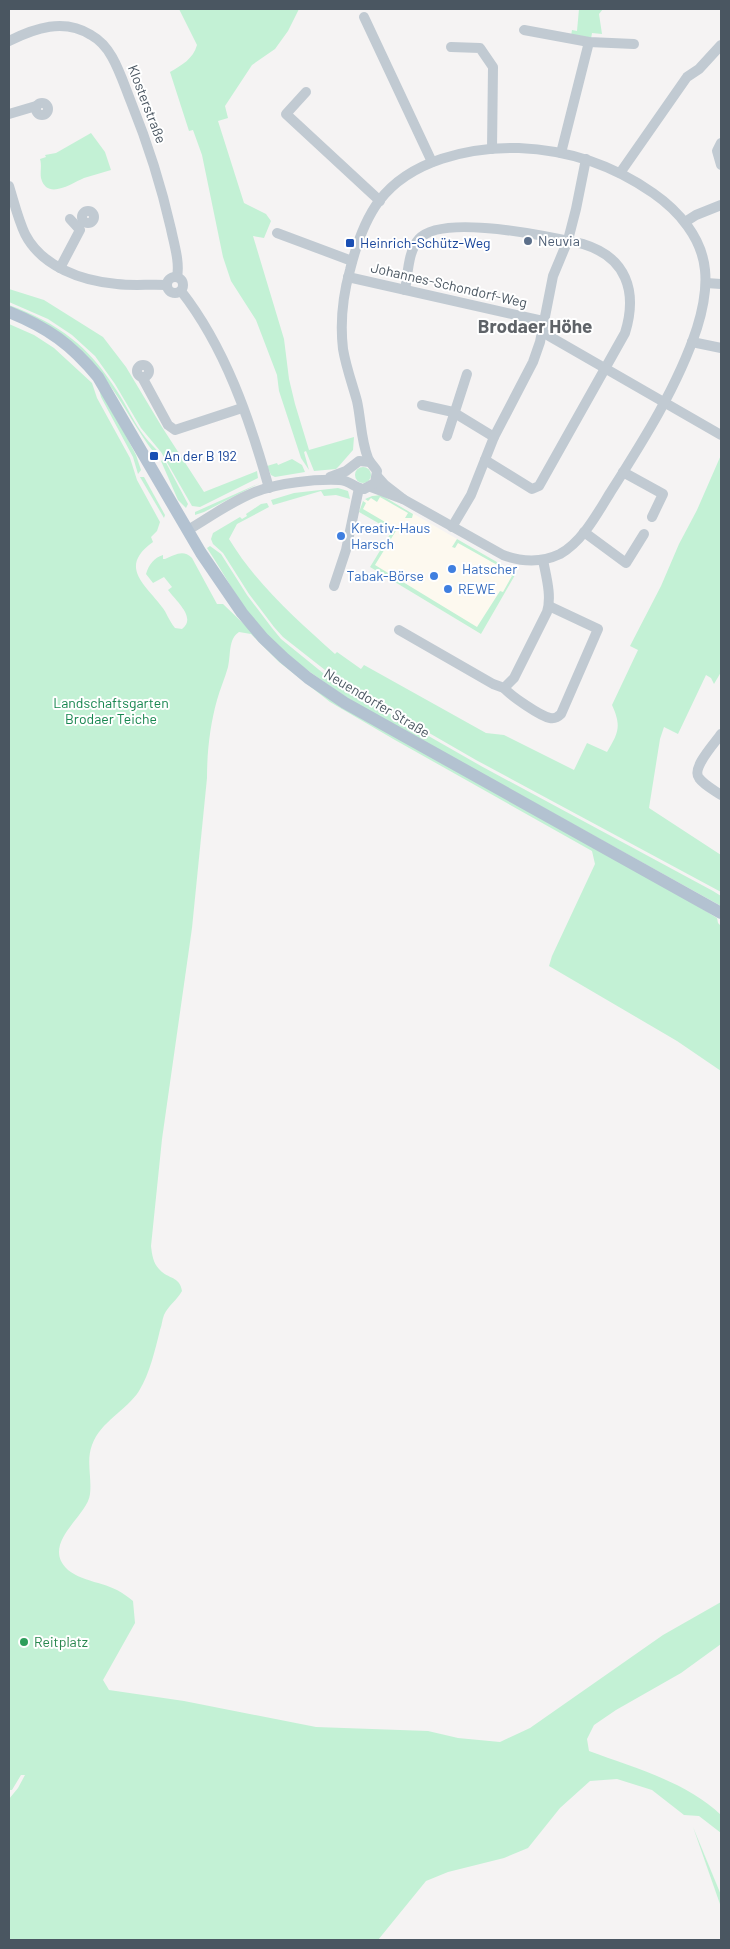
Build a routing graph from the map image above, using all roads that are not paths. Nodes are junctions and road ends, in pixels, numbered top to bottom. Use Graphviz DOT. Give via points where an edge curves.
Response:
graph roads {
  1 [pos="364,17"];
  2 [pos="524,30"];
  3 [pos="9,41"];
  4 [pos="589,42"];
  5 [pos="634,44"];
  6 [pos="721,45"];
  7 [pos="451,47"];
  8 [pos="306,92"];
  9 [pos="36,106"];
  10 [pos="9,114"];
  11 [pos="721,143"];
  12 [pos="492,149"];
  13 [pos="561,153"];
  14 [pos="586,159"];
  15 [pos="432,162"];
  16 [pos="721,165"];
  17 [pos="620,173"];
  18 [pos="9,186"];
  19 [pos="380,200"];
  20 [pos="721,206"];
  21 [pos="70,219"];
  22 [pos="685,222"];
  23 [pos="276,233"];
  24 [pos="568,240"];
  25 [pos="352,262"];
  26 [pos="60,268"];
  27 [pos="177,277"];
  28 [pos="348,277"];
  29 [pos="706,283"];
  30 [pos="721,284"];
  31 [pos="167,285"];
  32 [pos="405,290"];
  33 [pos="181,291"];
  34 [pos="9,312"];
  35 [pos="543,321"];
  36 [pos="542,332"];
  37 [pos="692,342"];
  38 [pos="721,348"];
  39 [pos="605,367"];
  40 [pos="467,374"];
  41 [pos="142,377"];
  42 [pos="664,402"];
  43 [pos="422,405"];
  44 [pos="242,408"];
  45 [pos="453,412"];
  46 [pos="362,430"];
  47 [pos="721,435"];
  48 [pos="446,436"];
  49 [pos="494,437"];
  50 [pos="485,460"];
  51 [pos="359,461"];
  52 [pos="370,462"];
  53 [pos="350,468"];
  54 [pos="623,472"];
  55 [pos="377,476"];
  56 [pos="312,481"];
  57 [pos="355,485"];
  58 [pos="371,487"];
  59 [pos="269,488"];
  60 [pos="403,499"];
  61 [pos="652,517"];
  62 [pos="452,526"];
  63 [pos="188,530"];
  64 [pos="584,532"];
  65 [pos="644,534"];
  66 [pos="543,560"];
  67 [pos="334,586"];
  68 [pos="549,606"];
  69 [pos="399,630"];
  70 [pos="504,688"];
  71 [pos="721,734"];
  72 [pos="721,795"];
  73 [pos="721,913"];
  1 -- 15 [label="street"];
  2 -- 4 [label="street"];
  3 -- 27 [label="street, Klosterstraße" via="53,25 68,26 92,35 109,51 146,138 161,185 175,247"];
  4 -- 5 [label="street"];
  4 -- 13 [label="street"];
  6 -- 17 [label="street" via="687,77"];
  7 -- 12 [label="street" via="480,48 493,66"];
  8 -- 19 [label="street" via="286,114"];
  9 -- 10 [label="street"];
  11 -- 16 [label="street" via="717,151"];
  12 -- 13 [label="street"];
  12 -- 15 [label="street"];
  13 -- 14 [label="street"];
  14 -- 17 [label="street"];
  14 -- 24 [label="street"];
  15 -- 19 [label="street" via="404,177"];
  17 -- 22 [label="street" via="656,194"];
  18 -- 26 [label="street" via="31,243 43,258"];
  19 -- 25 [label="street" via="363,229"];
  20 -- 22 [label="street"];
  21 -- 26 [label="street" via="82,226"];
  22 -- 29 [label="street" via="701,252"];
  23 -- 25 [label="street"];
  24 -- 32 [label="street" via="498,228 431,230 414,245"];
  24 -- 35 [label="street" via="553,276"];
  24 -- 39 [label="street" via="608,255 629,288 631,303 625,333"];
  25 -- 28 [label="street"];
  26 -- 31 [label="street" via="114,284"];
  27 -- 31 [label="street" via="169,280"];
  27 -- 33 [label="street, Klosterstraße" via="183,283"];
  28 -- 32 [label="street, Johannes-Schondorf-Weg"];
  28 -- 46 [label="street" via="342,325 343,350"];
  29 -- 30 [label="street"];
  29 -- 37 [label="street"];
  31 -- 33 [label="street" via="171,292"];
  32 -- 35 [label="street, Johannes-Schondorf-Weg"];
  33 -- 44 [label="street, Klosterstraße" via="225,364"];
  34 -- 63 [label="main road, Neuendorfer Straße" via="50,331 85,362 108,394"];
  35 -- 36 [label="street"];
  36 -- 39 [label="street"];
  36 -- 49 [label="street" via="534,362"];
  37 -- 38 [label="street"];
  37 -- 42 [label="street"];
  39 -- 42 [label="street"];
  39 -- 50 [label="street" via="536,489"];
  40 -- 45 [label="street"];
  41 -- 44 [label="street" via="168,425 176,430"];
  42 -- 47 [label="street"];
  42 -- 54 [label="street"];
  43 -- 45 [label="street"];
  44 -- 59 [label="street, Klosterstraße"];
  45 -- 48 [label="street"];
  45 -- 49 [label="street"];
  46 -- 51 [label="street"];
  46 -- 52 [label="street"];
  49 -- 50 [label="street"];
  50 -- 62 [label="street"];
  51 -- 52 [label="street"];
  51 -- 53 [label="street"];
  52 -- 55 [label="street" via="376,468"];
  53 -- 56 [label="street" via="341,474"];
  53 -- 57 [label="street" via="349,474"];
  54 -- 61 [label="street" via="662,494"];
  54 -- 64 [label="street"];
  55 -- 58 [label="street"];
  55 -- 60 [label="street"];
  56 -- 57 [label="street" via="338,480"];
  56 -- 59 [label="street"];
  57 -- 58 [label="street"];
  57 -- 67 [label="street" via="346,550"];
  58 -- 60 [label="street"];
  59 -- 63 [label="street" via="241,498"];
  60 -- 62 [label="street"];
  62 -- 66 [label="street" via="513,558"];
  63 -- 73 [label="main road, Neuendorfer Straße" via="248,621 284,658 324,689"];
  64 -- 65 [label="street" via="626,563"];
  64 -- 66 [label="street" via="567,549"];
  66 -- 68 [label="street"];
  68 -- 70 [label="street" via="514,678"];
  68 -- 70 [label="street" via="598,629 561,714 555,718 548,717 514,698"];
  69 -- 70 [label="street"];
  71 -- 72 [label="street" via="696,773 699,779"];
}
